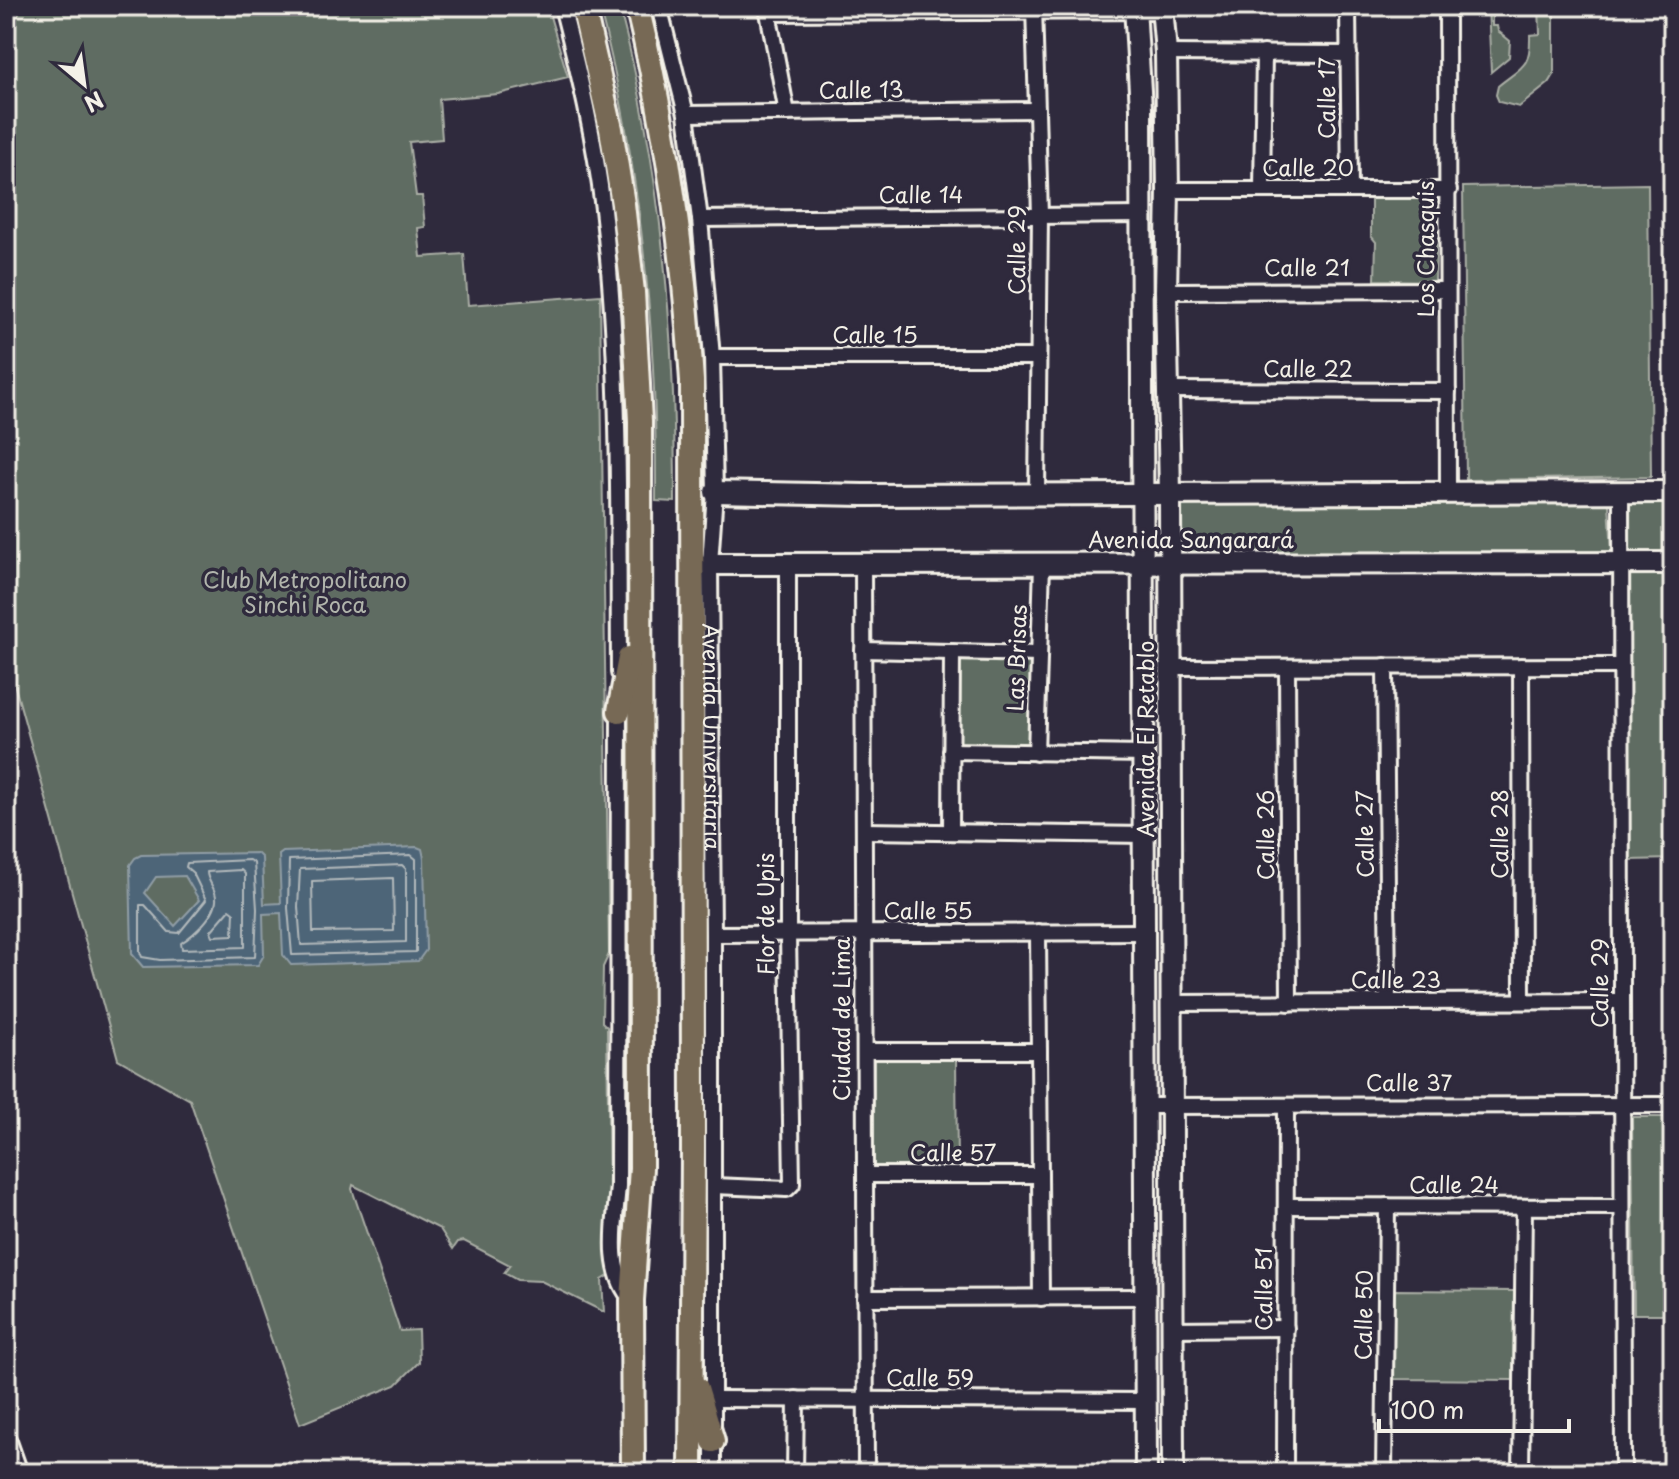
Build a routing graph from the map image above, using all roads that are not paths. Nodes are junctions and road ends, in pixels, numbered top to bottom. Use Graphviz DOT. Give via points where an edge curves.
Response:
graph roads {
  1 [pos="562,6"];
  2 [pos="583,6"];
  3 [pos="637,6"];
  4 [pos="659,6"];
  5 [pos="1348,6"];
  6 [pos="1447,6"];
  7 [pos="1135,8"];
  8 [pos="1162,8"];
  9 [pos="932,9"];
  10 [pos="1035,9"];
  11 [pos="767,10"];
  12 [pos="1166,53"];
  13 [pos="1264,53"];
  14 [pos="1349,54"];
  15 [pos="1037,110"];
  16 [pos="787,113"];
  17 [pos="686,114"];
  18 [pos="1168,190"];
  19 [pos="1262,190"];
  20 [pos="1350,190"];
  21 [pos="1449,190"];
  22 [pos="1142,215"];
  23 [pos="1040,216"];
  24 [pos="700,219"];
  25 [pos="1447,290"];
  26 [pos="1166,291"];
  27 [pos="712,357"];
  28 [pos="1038,357"];
  29 [pos="1168,390"];
  30 [pos="1448,391"];
  31 [pos="715,492"];
  32 [pos="1621,492"];
  33 [pos="1673,492"];
  34 [pos="1448,493"];
  35 [pos="1037,494"];
  36 [pos="1143,494"];
  37 [pos="1170,494"];
  38 [pos="1621,562"];
  39 [pos="1673,563"];
  40 [pos="710,564"];
  41 [pos="788,564"];
  42 [pos="863,564"];
  43 [pos="1042,564"];
  44 [pos="1143,564"];
  45 [pos="1171,564"];
  46 [pos="1211,564"];
  47 [pos="1170,606"];
  48 [pos="641,614"];
  49 [pos="863,650"];
  50 [pos="952,652"];
  51 [pos="1039,654"];
  52 [pos="1385,666"];
  53 [pos="1521,666"];
  54 [pos="1621,666"];
  55 [pos="1170,667"];
  56 [pos="1287,667"];
  57 [pos="619,711"];
  58 [pos="951,751"];
  59 [pos="1036,753"];
  60 [pos="1145,754"];
  61 [pos="864,831"];
  62 [pos="951,832"];
  63 [pos="1145,835"];
  64 [pos="1038,932"];
  65 [pos="1144,932"];
  66 [pos="864,933"];
  67 [pos="713,934"];
  68 [pos="788,934"];
  69 [pos="1522,1001"];
  70 [pos="1622,1001"];
  71 [pos="1388,1002"];
  72 [pos="1170,1003"];
  73 [pos="1289,1003"];
  74 [pos="865,1051"];
  75 [pos="1039,1051"];
  76 [pos="1622,1105"];
  77 [pos="1673,1105"];
  78 [pos="1145,1106"];
  79 [pos="1171,1106"];
  80 [pos="1286,1106"];
  81 [pos="865,1175"];
  82 [pos="1040,1175"];
  83 [pos="714,1186"];
  84 [pos="1286,1206"];
  85 [pos="1387,1206"];
  86 [pos="1524,1207"];
  87 [pos="1621,1207"];
  88 [pos="1146,1297"];
  89 [pos="865,1298"];
  90 [pos="1041,1298"];
  91 [pos="632,1300"];
  92 [pos="1286,1328"];
  93 [pos="1172,1329"];
  94 [pos="690,1367"];
  95 [pos="714,1399"];
  96 [pos="796,1399"];
  97 [pos="866,1400"];
  98 [pos="1146,1401"];
  99 [pos="713,1441"];
  100 [pos="6,1442"];
  101 [pos="17,1473"];
  102 [pos="633,1473"];
  103 [pos="691,1473"];
  104 [pos="713,1473"];
  105 [pos="795,1473"];
  106 [pos="866,1473"];
  107 [pos="1146,1473"];
  108 [pos="1173,1473"];
  109 [pos="1285,1473"];
  110 [pos="1384,1473"];
  111 [pos="1521,1473"];
  112 [pos="1623,1473"];
  1 -- 57 [label="street" via="596,164 612,294"];
  2 -- 48 [label="main road" via="611,129 633,292"];
  3 -- 94 [label="main road, Avenida Universitaria" via="673,184 692,381"];
  4 -- 17 [label="street, Avenida Universitaria"];
  5 -- 14 [label="street, Calle 17"];
  6 -- 21 [label="street, Los Chasquis"];
  7 -- 8 [label="street"];
  7 -- 10 [label="street"];
  7 -- 22 [label="main road, Avenida El Retablo"];
  8 -- 12 [label="main road, Avenida El Retablo"];
  9 -- 10 [label="street"];
  9 -- 11 [label="street"];
  10 -- 15 [label="street, Calle 29"];
  11 -- 16 [label="street"];
  12 -- 13 [label="street"];
  12 -- 18 [label="main road, Avenida El Retablo"];
  13 -- 14 [label="street"];
  13 -- 19 [label="street"];
  14 -- 20 [label="street, Calle 17"];
  15 -- 16 [label="street, Calle 13"];
  15 -- 23 [label="street, Calle 29"];
  16 -- 17 [label="street, Calle 13"];
  17 -- 24 [label="street, Avenida Universitaria"];
  18 -- 19 [label="street, Calle 20"];
  18 -- 26 [label="main road, Avenida El Retablo"];
  19 -- 20 [label="street, Calle 20"];
  20 -- 21 [label="street, Calle 20"];
  21 -- 25 [label="street, Los Chasquis"];
  22 -- 23 [label="street, Calle 14"];
  22 -- 36 [label="main road, Avenida El Retablo"];
  23 -- 24 [label="street, Calle 14"];
  23 -- 28 [label="street, Calle 29"];
  24 -- 27 [label="street, Avenida Universitaria"];
  25 -- 26 [label="street, Calle 21"];
  25 -- 30 [label="street, Los Chasquis"];
  26 -- 29 [label="main road, Avenida El Retablo"];
  27 -- 28 [label="street, Calle 15"];
  27 -- 31 [label="street, Avenida Universitaria"];
  28 -- 35 [label="street, Calle 29"];
  29 -- 30 [label="street, Calle 22"];
  29 -- 37 [label="main road, Avenida El Retablo"];
  30 -- 34 [label="street, Los Chasquis"];
  31 -- 35 [label="main road, Avenida Sangarará"];
  31 -- 40 [label="street, Avenida Universitaria"];
  32 -- 33 [label="main road, Avenida Sangarará"];
  32 -- 34 [label="main road, Avenida Sangarará"];
  32 -- 38 [label="street, Calle 29"];
  34 -- 37 [label="main road, Avenida Sangarará"];
  35 -- 36 [label="main road, Avenida Sangarará"];
  36 -- 37 [label="main road, Avenida Sangarará"];
  36 -- 44 [label="main road, Avenida El Retablo"];
  37 -- 45 [label="main road, Avenida El Retablo"];
  38 -- 39 [label="main road, Avenida Sangarará"];
  38 -- 46 [label="main road, Avenida Sangarará"];
  38 -- 54 [label="street, Calle 29"];
  40 -- 41 [label="main road, Avenida Sangarará"];
  40 -- 67 [label="street, Avenida Universitaria"];
  41 -- 42 [label="main road, Avenida Sangarará"];
  41 -- 68 [label="street, Flor de Upis"];
  42 -- 43 [label="main road, Avenida Sangarará"];
  42 -- 49 [label="street, Ciudad de Lima"];
  43 -- 44 [label="main road, Avenida Sangarará"];
  43 -- 51 [label="street, Las Brisas"];
  44 -- 45 [label="main road, Avenida Sangarará"];
  44 -- 60 [label="main road, Avenida El Retablo"];
  45 -- 46 [label="main road, Avenida Sangarará"];
  45 -- 47 [label="main road, Avenida El Retablo"];
  46 -- 47 [label="main road" via="1182,583"];
  47 -- 55 [label="main road, Avenida El Retablo"];
  48 -- 57 [label="main road"];
  48 -- 91 [label="main road" via="641,1168"];
  49 -- 50 [label="street"];
  49 -- 61 [label="street, Ciudad de Lima"];
  50 -- 51 [label="street"];
  50 -- 58 [label="street"];
  51 -- 59 [label="street, Las Brisas"];
  52 -- 53 [label="street"];
  52 -- 56 [label="street"];
  52 -- 71 [label="street, Calle 27"];
  53 -- 54 [label="street"];
  53 -- 69 [label="street, Calle 28"];
  54 -- 70 [label="street, Calle 29"];
  55 -- 56 [label="street"];
  55 -- 72 [label="main road, Avenida El Retablo"];
  56 -- 73 [label="street, Calle 26"];
  57 -- 91 [label="street" via="614,1232 617,1277"];
  58 -- 59 [label="street"];
  58 -- 62 [label="street"];
  59 -- 60 [label="street"];
  60 -- 63 [label="main road, Avenida El Retablo"];
  61 -- 62 [label="street"];
  61 -- 66 [label="street, Ciudad de Lima"];
  62 -- 63 [label="street"];
  63 -- 65 [label="main road, Avenida El Retablo"];
  64 -- 65 [label="street, Calle 55"];
  64 -- 66 [label="street, Calle 55"];
  64 -- 75 [label="street"];
  65 -- 78 [label="main road, Avenida El Retablo"];
  66 -- 68 [label="street, Calle 55"];
  66 -- 74 [label="street, Ciudad de Lima"];
  67 -- 68 [label="street, Calle 55"];
  67 -- 83 [label="street, Avenida Universitaria"];
  68 -- 83 [label="street, Flor de Upis" via="792,1184 787,1189"];
  69 -- 70 [label="street, Calle 23"];
  69 -- 71 [label="street, Calle 23"];
  70 -- 76 [label="street, Calle 29"];
  71 -- 73 [label="street, Calle 23"];
  72 -- 73 [label="street, Calle 23"];
  72 -- 79 [label="main road, Avenida El Retablo"];
  74 -- 75 [label="street"];
  74 -- 81 [label="street, Ciudad de Lima"];
  75 -- 82 [label="street"];
  76 -- 77 [label="street, Calle 37"];
  76 -- 80 [label="street, Calle 37"];
  76 -- 87 [label="street, Calle 29"];
  78 -- 79 [label="street, Calle 37"];
  78 -- 88 [label="main road, Avenida El Retablo"];
  79 -- 80 [label="street, Calle 37"];
  79 -- 93 [label="main road, Avenida El Retablo"];
  80 -- 84 [label="street, Calle 51"];
  81 -- 82 [label="street, Calle 57"];
  81 -- 89 [label="street, Ciudad de Lima"];
  82 -- 90 [label="street"];
  83 -- 95 [label="street, Avenida Universitaria"];
  84 -- 85 [label="street, Calle 24"];
  84 -- 92 [label="street, Calle 51"];
  85 -- 86 [label="street, Calle 24"];
  85 -- 110 [label="street, Calle 50"];
  86 -- 87 [label="street, Calle 24"];
  86 -- 111 [label="street"];
  87 -- 112 [label="street, Calle 29"];
  88 -- 90 [label="street"];
  88 -- 98 [label="main road, Avenida El Retablo"];
  89 -- 90 [label="street"];
  89 -- 97 [label="street, Ciudad de Lima"];
  91 -- 102 [label="main road"];
  92 -- 93 [label="street"];
  92 -- 109 [label="street, Calle 51"];
  93 -- 108 [label="main road, Avenida El Retablo"];
  94 -- 99 [label="main road"];
  94 -- 103 [label="main road, Avenida Universitaria"];
  95 -- 96 [label="street, Calle 59"];
  95 -- 99 [label="street, Avenida Universitaria"];
  96 -- 97 [label="street, Calle 59"];
  96 -- 105 [label="street"];
  97 -- 98 [label="street, Calle 59"];
  97 -- 106 [label="street, Ciudad de Lima"];
  98 -- 107 [label="main road, Avenida El Retablo"];
  99 -- 104 [label="street, Avenida Universitaria"];
  100 -- 101 [label="main road"];
}
